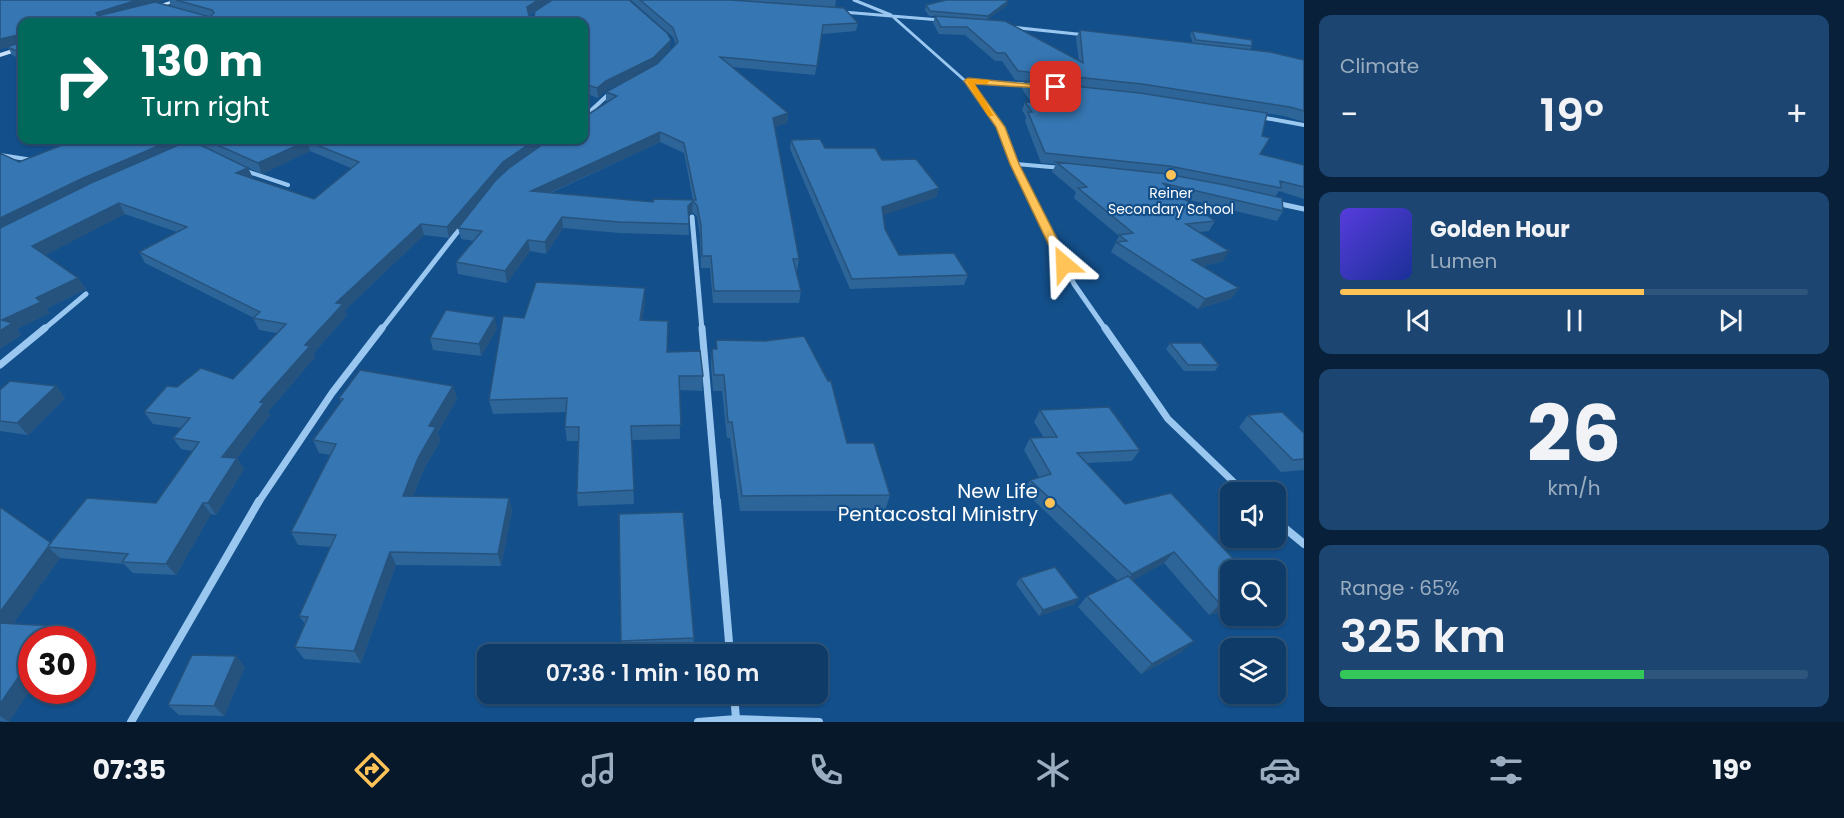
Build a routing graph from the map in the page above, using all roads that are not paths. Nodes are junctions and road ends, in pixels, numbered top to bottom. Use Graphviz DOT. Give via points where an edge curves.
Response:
graph roads {
  1 [pos="179,0"];
  2 [pos="854,0"];
  3 [pos="159,6"];
  4 [pos="167,9"];
  5 [pos="833,11"];
  6 [pos="138,12"];
  7 [pos="891,15"];
  8 [pos="942,20"];
  9 [pos="998,26"];
  10 [pos="1091,35"];
  11 [pos="18,49"];
  12 [pos="0,55"];
  13 [pos="968,81"];
  14 [pos="1034,84"];
  15 [pos="620,88"];
  16 [pos="588,113"];
  17 [pos="1250,114"];
  18 [pos="1304,125"];
  19 [pos="191,144"];
  20 [pos="195,146"];
  21 [pos="184,150"];
  22 [pos="203,150"];
  23 [pos="0,155"];
  24 [pos="39,158"];
  25 [pos="1015,164"];
  26 [pos="241,169"];
  27 [pos="1070,169"];
  28 [pos="288,185"];
  29 [pos="1271,201"];
  30 [pos="1304,209"];
  31 [pos="692,217"];
  32 [pos="466,222"];
  33 [pos="86,294"];
  34 [pos="0,365"];
  35 [pos="1234,482"];
  36 [pos="1286,529"];
  37 [pos="1304,544"];
  38 [pos="729,644"];
  39 [pos="735,704"];
  40 [pos="736,719"];
  41 [pos="131,722"];
  42 [pos="698,722"];
  43 [pos="819,722"];
  1 -- 3 [label="main road"];
  2 -- 7 [label="street"];
  3 -- 4 [label="street"];
  3 -- 6 [label="main road"];
  5 -- 7 [label="street"];
  7 -- 8 [label="street"];
  7 -- 13 [label="street"];
  9 -- 10 [label="street"];
  11 -- 12 [label="main road"];
  13 -- 14 [label="street"];
  13 -- 25 [label="street" via="1000,127"];
  15 -- 16 [label="street"];
  17 -- 18 [label="street"];
  19 -- 20 [label="street"];
  20 -- 21 [label="street"];
  20 -- 22 [label="street"];
  23 -- 24 [label="street"];
  25 -- 27 [label="street"];
  25 -- 35 [label="street" via="1074,284 1168,419"];
  26 -- 28 [label="street"];
  29 -- 30 [label="street"];
  31 -- 38 [label="street"];
  32 -- 41 [label="street" via="332,393 257,504"];
  33 -- 34 [label="street"];
  36 -- 37 [label="street"];
  39 -- 40 [label="street"];
  40 -- 42 [label="street"];
  40 -- 43 [label="street"];
}
